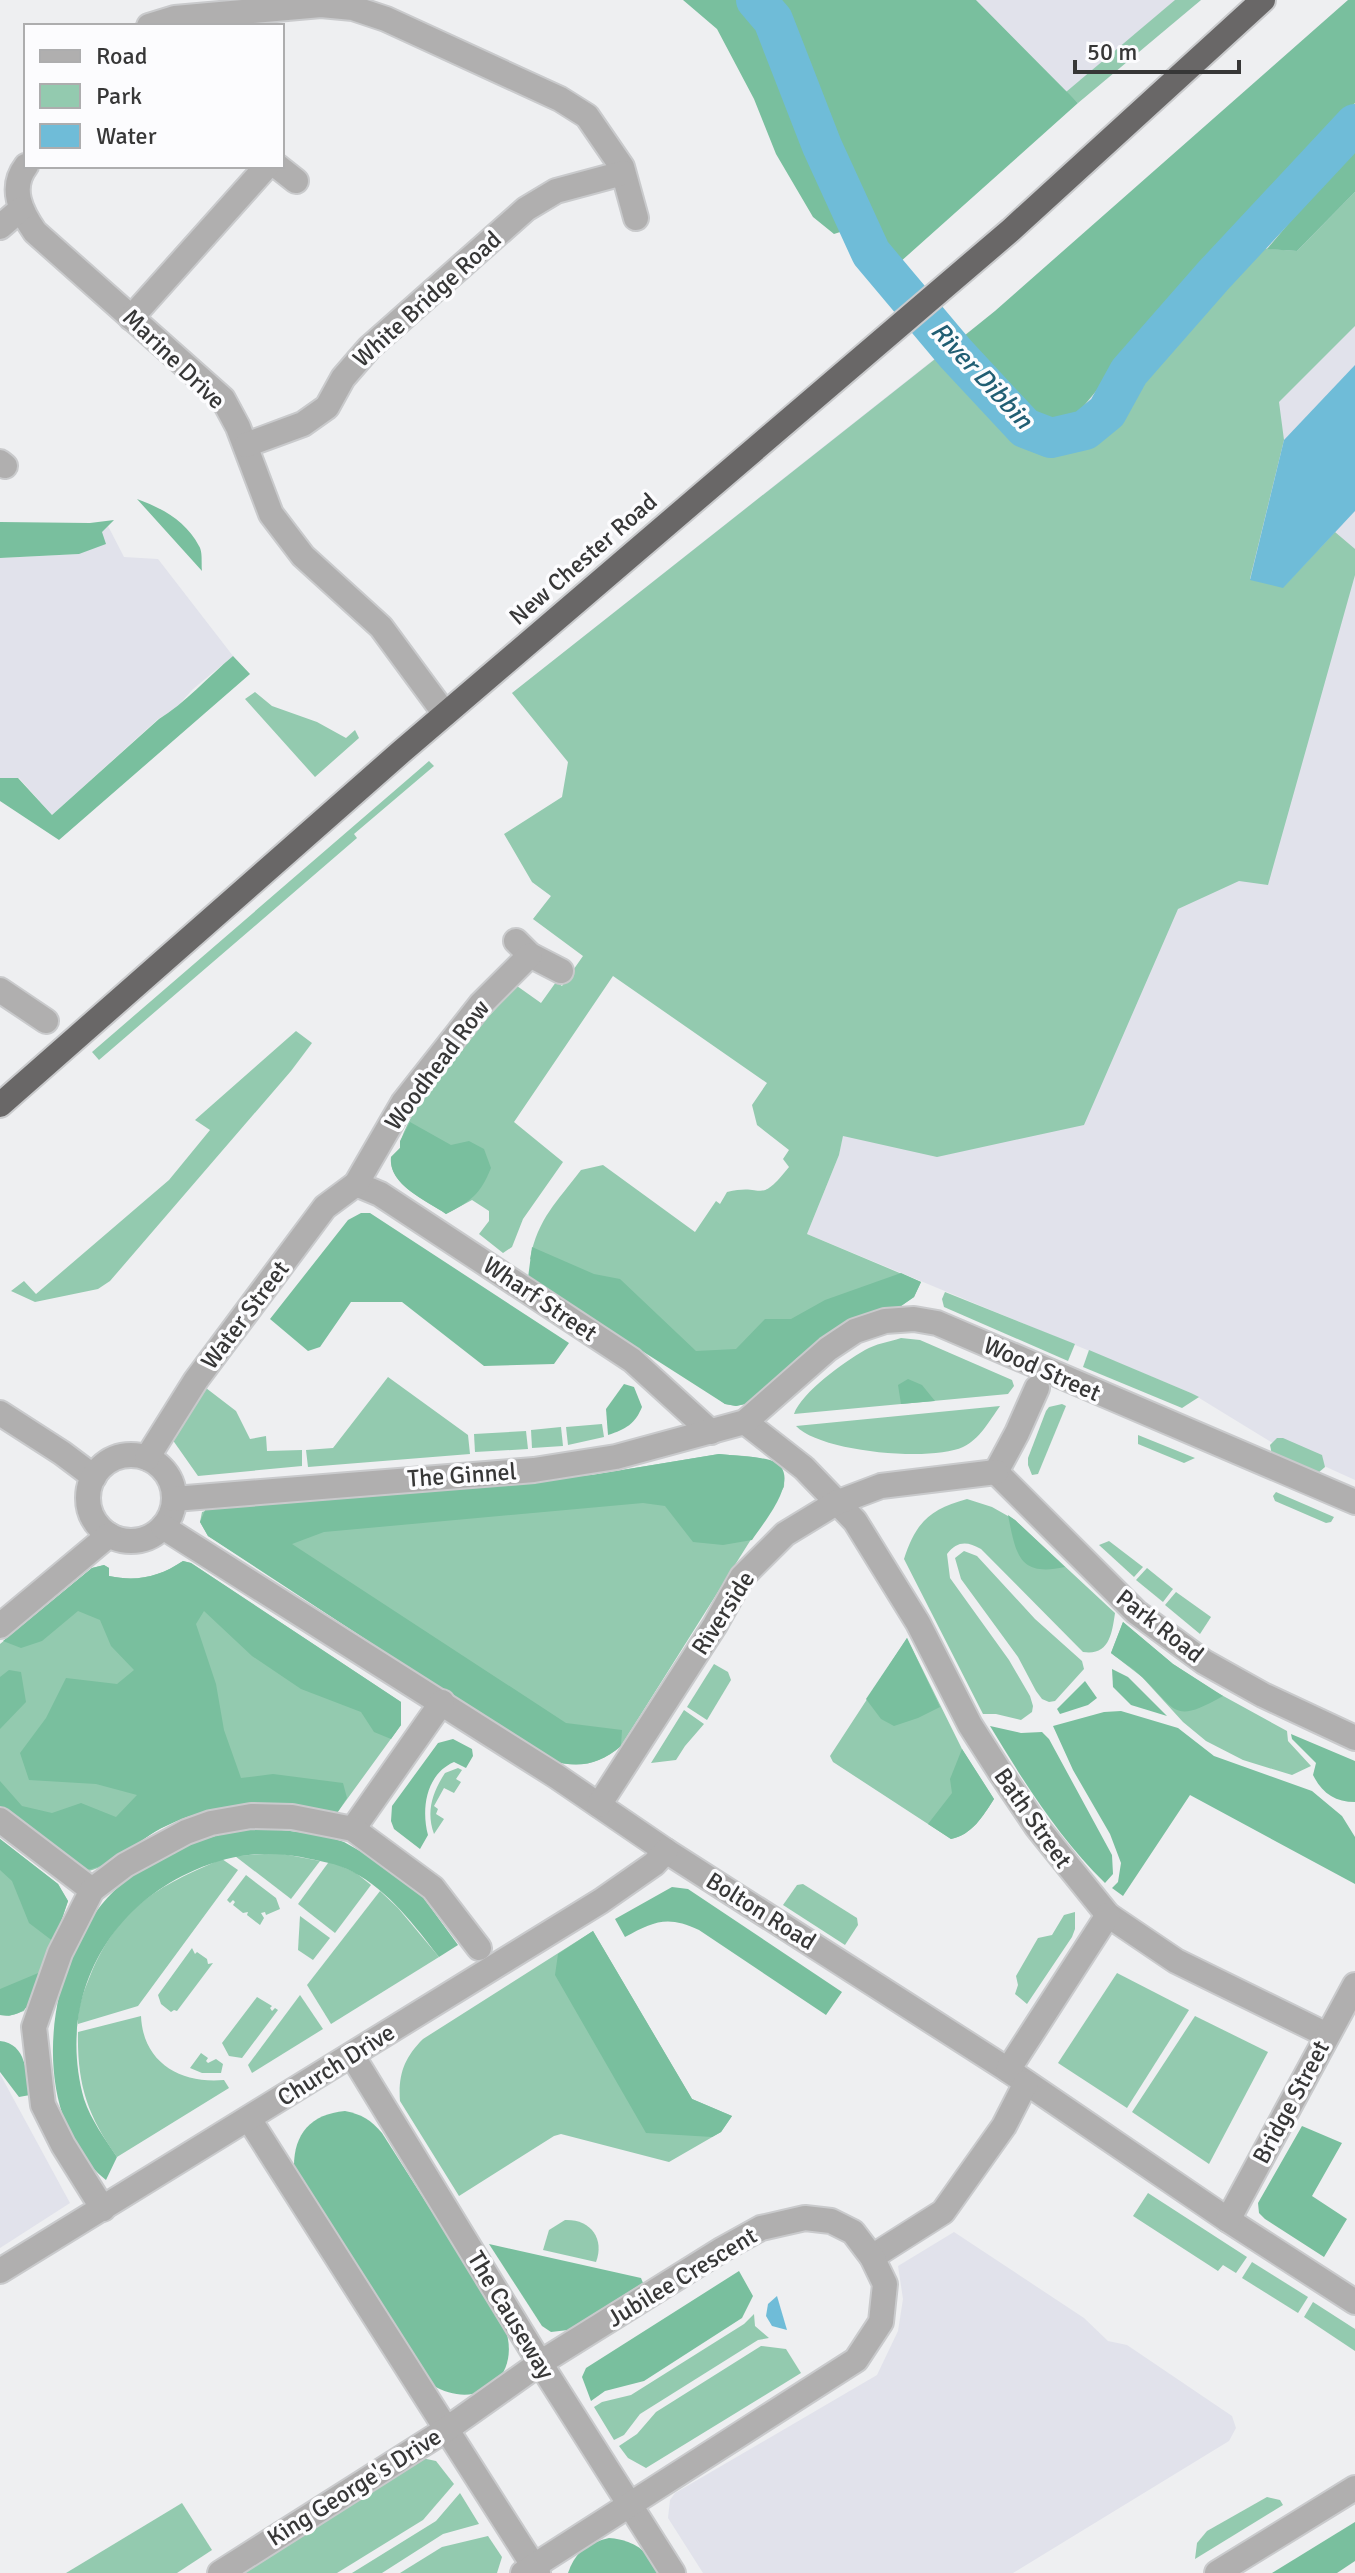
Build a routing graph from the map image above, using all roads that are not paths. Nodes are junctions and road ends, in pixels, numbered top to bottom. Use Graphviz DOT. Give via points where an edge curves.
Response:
graph roads {
  1 [pos="1263,0"];
  2 [pos="1278,0"];
  3 [pos="156,24"];
  4 [pos="1202,55"];
  5 [pos="25,168"];
  6 [pos="265,168"];
  7 [pos="623,173"];
  8 [pos="21,209"];
  9 [pos="636,218"];
  10 [pos="0,227"];
  11 [pos="131,318"];
  12 [pos="246,445"];
  13 [pos="445,714"];
  14 [pos="561,971"];
  15 [pos="0,990"];
  16 [pos="46,1021"];
  17 [pos="0,1105"];
  18 [pos="356,1184"];
  19 [pos="1037,1388"];
  20 [pos="0,1413"];
  21 [pos="745,1422"];
  22 [pos="711,1432"];
  23 [pos="147,1458"];
  24 [pos="996,1472"];
  25 [pos="94,1477"];
  26 [pos="174,1499"];
  27 [pos="1355,1502"];
  28 [pos="836,1503"];
  29 [pos="163,1527"];
  30 [pos="109,1535"];
  31 [pos="0,1626"];
  32 [pos="442,1702"];
  33 [pos="1355,1738"];
  34 [pos="599,1805"];
  35 [pos="0,1820"];
  36 [pos="353,1829"];
  37 [pos="666,1851"];
  38 [pos="92,1890"];
  39 [pos="1108,1915"];
  40 [pos="479,1948"];
  41 [pos="1355,1985"];
  42 [pos="1327,2035"];
  43 [pos="352,2055"];
  44 [pos="1017,2076"];
  45 [pos="249,2119"];
  46 [pos="103,2209"];
  47 [pos="1228,2220"];
  48 [pos="872,2257"];
  49 [pos="0,2271"];
  50 [pos="1355,2302"];
  51 [pos="540,2363"];
  52 [pos="488,2400"];
  53 [pos="447,2429"];
  54 [pos="1355,2488"];
  55 [pos="629,2504"];
  56 [pos="532,2571"];
  57 [pos="220,2573"];
  58 [pos="673,2573"];
  59 [pos="1217,2573"];
  1 -- 4 [label="highway, New Chester Road"];
  2 -- 4 [label="highway, New Chester Road"];
  3 -- 7 [label="street" via="306,6 353,8 574,108 604,137"];
  4 -- 13 [label="highway, New Chester Road" via="1011,230"];
  5 -- 8 [label="street" via="17,192"];
  6 -- 11 [label="street"];
  7 -- 9 [label="street"];
  7 -- 12 [label="street, White Bridge Road" via="556,191 526,209 369,348 327,407 303,424"];
  8 -- 10 [label="street"];
  8 -- 11 [label="street, Marine Drive" via="35,232"];
  11 -- 12 [label="street, Marine Drive" via="223,399"];
  12 -- 13 [label="street, Marine Drive" via="271,514 303,556 381,627"];
  13 -- 17 [label="highway, New Chester Road"];
  14 -- 18 [label="street, Woodhead Row" via="523,948 403,1103"];
  15 -- 16 [label="street"];
  18 -- 22 [label="street, Wharf Street" via="393,1202 632,1360"];
  18 -- 23 [label="street, Water Street" via="325,1207 196,1380"];
  19 -- 24 [label="street"];
  20 -- 25 [label="street"];
  21 -- 22 [label="street, The Ginnel"];
  21 -- 27 [label="street, Wood Street" via="855,1331 914,1319 937,1323"];
  21 -- 28 [label="street" via="804,1468"];
  22 -- 26 [label="street, The Ginnel" via="616,1457 534,1470"];
  23 -- 25 [label="street" via="119,1457"];
  23 -- 26 [label="street" via="167,1475"];
  24 -- 28 [label="street, Riverside" via="881,1486"];
  24 -- 33 [label="street, Park Road" via="1146,1620 1204,1662"];
  25 -- 30 [label="street" via="88,1502 92,1517"];
  26 -- 29 [label="street"];
  28 -- 34 [label="street, Riverside" via="785,1534 742,1577"];
  28 -- 39 [label="street, Bath Street" via="855,1521 918,1623 970,1725 1006,1781"];
  29 -- 30 [label="street" via="141,1540"];
  29 -- 32 [label="street, Bolton Road"];
  30 -- 31 [label="street"];
  32 -- 34 [label="street, Bolton Road"];
  32 -- 36 [label="street"];
  34 -- 37 [label="street, Bolton Road"];
  35 -- 38 [label="street"];
  36 -- 38 [label="street" via="292,1817 251,1816 211,1823 125,1865"];
  36 -- 40 [label="street" via="433,1888"];
  37 -- 43 [label="street, Church Drive" via="601,1901"];
  37 -- 44 [label="street, Bolton Road"];
  38 -- 46 [label="street" via="60,1953 34,2027 43,2105"];
  39 -- 42 [label="street, Bath Street" via="1176,1961"];
  39 -- 44 [label="street"];
  41 -- 42 [label="street, Bridge Street"];
  42 -- 47 [label="street, Bridge Street"];
  43 -- 45 [label="street, Church Drive"];
  43 -- 51 [label="street, The Causeway"];
  44 -- 47 [label="street, Bolton Road"];
  44 -- 48 [label="street" via="1004,2126 943,2212"];
  45 -- 46 [label="street, Church Drive"];
  45 -- 53 [label="street"];
  46 -- 49 [label="street, Church Drive"];
  47 -- 50 [label="street, Bolton Road"];
  48 -- 51 [label="street, Jubilee Crescent" via="853,2232 831,2221 782,2221 723,2249"];
  48 -- 55 [label="street, Jubilee Crescent" via="885,2284 881,2322 856,2360"];
  51 -- 52 [label="street, Jubilee Crescent"];
  51 -- 55 [label="street, The Causeway"];
  52 -- 53 [label="street, King George's Drive"];
  53 -- 56 [label="street"];
  53 -- 57 [label="street, King George's Drive"];
  54 -- 59 [label="street"];
  55 -- 56 [label="street, Jubilee Crescent"];
  55 -- 58 [label="street, The Causeway"];
}
